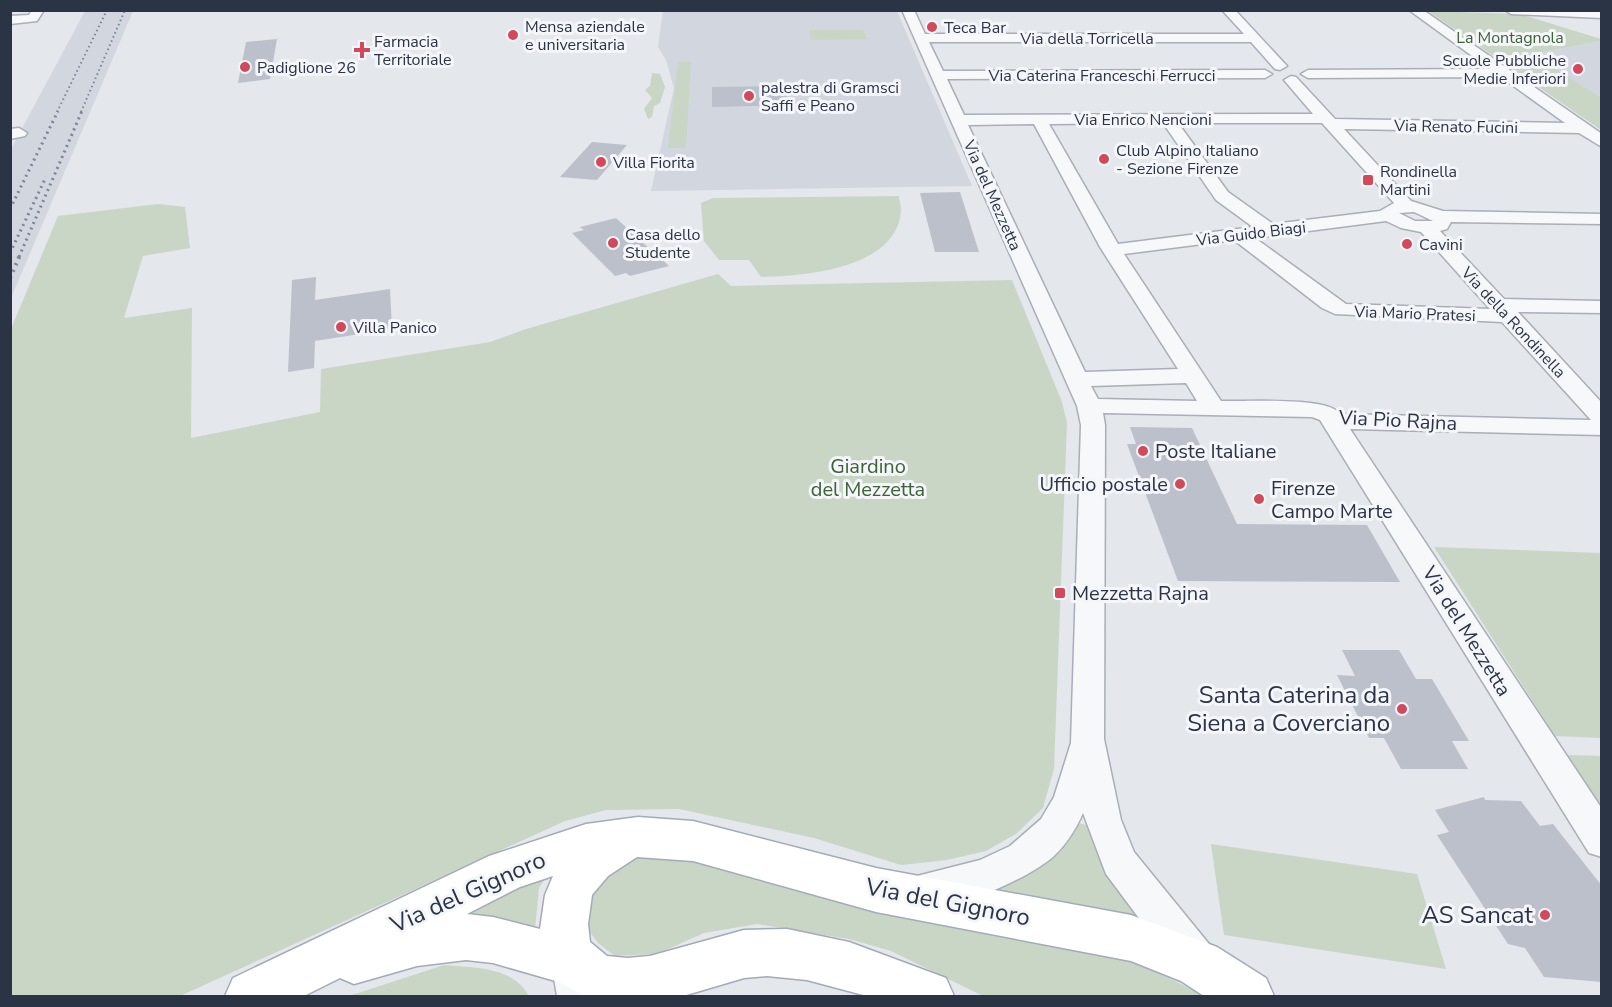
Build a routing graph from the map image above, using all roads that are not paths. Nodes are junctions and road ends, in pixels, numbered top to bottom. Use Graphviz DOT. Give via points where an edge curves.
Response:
graph roads {
  1 [pos="908,10"];
  2 [pos="1228,10"];
  3 [pos="1415,10"];
  4 [pos="1511,10"];
  5 [pos="1595,10"];
  6 [pos="1526,11"];
  7 [pos="1601,14"];
  8 [pos="33,18"];
  9 [pos="10,20"];
  10 [pos="1580,27"];
  11 [pos="920,38"];
  12 [pos="1253,38"];
  13 [pos="1280,66"];
  14 [pos="1501,73"];
  15 [pos="1265,74"];
  16 [pos="1308,74"];
  17 [pos="939,75"];
  18 [pos="1291,80"];
  19 [pos="1038,119"];
  20 [pos="1167,119"];
  21 [pos="960,120"];
  22 [pos="1328,121"];
  23 [pos="1582,128"];
  24 [pos="1602,142"];
  25 [pos="1398,211"];
  26 [pos="1602,219"];
  27 [pos="1433,222"];
  28 [pos="1269,230"];
  29 [pos="1238,234"];
  30 [pos="1112,250"];
  31 [pos="1602,307"];
  32 [pos="1505,311"];
  33 [pos="1193,376"];
  34 [pos="1078,379"];
  35 [pos="1089,406"];
  36 [pos="1214,408"];
  37 [pos="1602,418"];
  38 [pos="1334,421"];
  39 [pos="1602,428"];
  40 [pos="1087,739"];
  41 [pos="638,837"];
  42 [pos="1602,842"];
  43 [pos="896,893"];
  44 [pos="1198,964"];
  45 [pos="306,971"];
  46 [pos="575,978"];
  47 [pos="676,985"];
  48 [pos="251,996"];
  49 [pos="928,996"];
  50 [pos="1248,996"];
  1 -- 11 [label="street, Via del Mezzetta"];
  2 -- 12 [label="street"];
  3 -- 14 [label="street"];
  4 -- 6 [label="street"];
  5 -- 7 [label="street"];
  6 -- 7 [label="street"];
  6 -- 10 [label="street"];
  8 -- 9 [label="street"];
  11 -- 12 [label="street, Via della Torricella"];
  11 -- 17 [label="street, Via del Mezzetta"];
  12 -- 13 [label="street"];
  13 -- 15 [label="street" via="1264,68"];
  13 -- 16 [label="street"];
  14 -- 16 [label="street"];
  14 -- 23 [label="street"];
  15 -- 17 [label="street, Via Caterina Franceschi Ferrucci"];
  15 -- 18 [label="street"];
  16 -- 18 [label="street"];
  17 -- 21 [label="street, Via del Mezzetta"];
  18 -- 22 [label="street"];
  19 -- 20 [label="street, Via Enrico Nencioni"];
  19 -- 21 [label="street, Via Enrico Nencioni"];
  19 -- 30 [label="street"];
  20 -- 22 [label="street, Via Enrico Nencioni"];
  20 -- 28 [label="street" via="1222,196"];
  21 -- 34 [label="street, Via del Mezzetta"];
  22 -- 23 [label="street, Via Renato Fucini"];
  22 -- 25 [label="street"];
  23 -- 24 [label="street"];
  25 -- 27 [label="street" via="1405,224"];
  25 -- 28 [label="street, Via Guido Biagi"];
  26 -- 27 [label="street"];
  27 -- 32 [label="street, Via della Rondinella"];
  28 -- 29 [label="street, Via Guido Biagi"];
  29 -- 30 [label="street, Via Guido Biagi"];
  29 -- 32 [label="street, Via Mario Pratesi" via="1342,310"];
  30 -- 33 [label="street"];
  31 -- 32 [label="street, Via Mario Pratesi"];
  32 -- 37 [label="street, Via della Rondinella"];
  33 -- 34 [label="street"];
  33 -- 36 [label="street"];
  34 -- 35 [label="street, Via del Mezzetta"];
  35 -- 36 [label="street, Via Pio Rajna"];
  35 -- 40 [label="street, Via del Mezzetta" via="1093,425"];
  36 -- 38 [label="street, Via Pio Rajna" via="1314,410"];
  38 -- 39 [label="street, Via Pio Rajna"];
  38 -- 42 [label="street, Via del Mezzetta"];
  40 -- 43 [label="street, Via del Mezzetta" via="1065,814 1041,843 1005,867 975,880"];
  40 -- 44 [label="street, Via del Mezzetta" via="1103,820 1119,862"];
  41 -- 43 [label="main road, Via del Gignoro" via="693,841"];
  41 -- 45 [label="main road, Via del Gignoro" via="586,844 506,871"];
  41 -- 46 [label="main road, Via del Gignoro" via="598,855 573,879 566,901 564,935"];
  43 -- 44 [label="main road, Via del Gignoro" via="1131,938"];
  44 -- 50 [label="main road, Via del Gignoro"];
  45 -- 46 [label="main road, Via del Gignoro" via="465,937 498,941 543,956"];
  45 -- 48 [label="main road, Via del Gignoro"];
  46 -- 47 [label="main road, Via del Gignoro" via="590,975 622,985"];
  47 -- 49 [label="main road, Via del Gignoro" via="736,955 767,952 861,971"];
}
